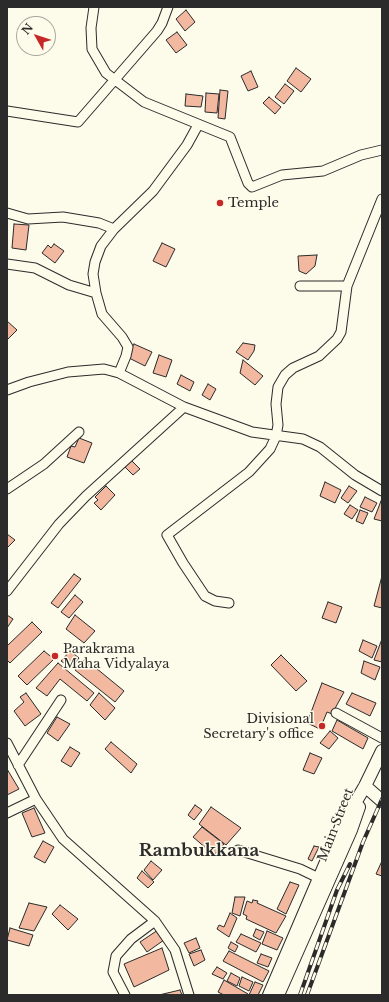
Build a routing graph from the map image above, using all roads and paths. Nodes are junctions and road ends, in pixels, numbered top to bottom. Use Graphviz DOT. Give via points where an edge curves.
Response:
graph roads {
  1 [pos="94,7"];
  2 [pos="168,7"];
  3 [pos="114,80"];
  4 [pos="7,111"];
  5 [pos="198,125"];
  6 [pos="382,150"];
  7 [pos="382,199"];
  8 [pos="7,213"];
  9 [pos="114,229"];
  10 [pos="7,264"];
  11 [pos="300,286"];
  12 [pos="347,286"];
  13 [pos="96,293"];
  14 [pos="119,373"];
  15 [pos="7,390"];
  16 [pos="184,407"];
  17 [pos="78,432"];
  18 [pos="276,436"];
  19 [pos="7,489"];
  20 [pos="382,491"];
  21 [pos="7,591"];
  22 [pos="229,603"];
  23 [pos="61,700"];
  24 [pos="336,713"];
  25 [pos="382,738"];
  26 [pos="7,743"];
  27 [pos="382,751"];
  28 [pos="18,765"];
  29 [pos="365,786"];
  30 [pos="36,799"];
  31 [pos="382,801"];
  32 [pos="7,813"];
  33 [pos="238,850"];
  34 [pos="323,880"];
  35 [pos="155,921"];
  36 [pos="125,995"];
  37 [pos="189,995"];
  38 [pos="269,995"];
  39 [pos="278,995"];
  1 -- 3 [label="street" via="92,49 106,73"];
  2 -- 3 [label="street" via="157,31"];
  3 -- 4 [label="street" via="78,122"];
  3 -- 5 [label="street" via="144,102"];
  5 -- 6 [label="street" via="230,137 248,183 252,187 282,175 323,171 361,155"];
  5 -- 9 [label="street" via="187,145 153,191"];
  7 -- 12 [label="street"];
  8 -- 9 [label="street" via="28,219 63,217 99,223"];
  9 -- 13 [label="street" via="101,246 95,262 93,274"];
  10 -- 13 [label="street" via="35,268 69,286"];
  11 -- 12 [label="street"];
  12 -- 18 [label="street" via="341,332 337,339 319,356 292,368 285,374 278,387"];
  13 -- 14 [label="street" via="102,314 128,347"];
  14 -- 15 [label="street" via="104,369 68,372"];
  14 -- 16 [label="street"];
  16 -- 18 [label="street" via="252,432"];
  16 -- 21 [label="street" via="59,524"];
  17 -- 19 [label="street" via="44,464"];
  18 -- 20 [label="street" via="303,439 320,447 355,475"];
  18 -- 22 [label="street" via="270,449 249,472 167,535 182,563 206,596 215,601"];
  23 -- 28 [label="street"];
  24 -- 25 [label="street"];
  26 -- 28 [label="street"];
  27 -- 29 [label="main road, Main Street"];
  28 -- 30 [label="street"];
  29 -- 31 [label="main road"];
  29 -- 34 [label="main road, Main Street" via="342,827"];
  30 -- 32 [label="street"];
  30 -- 35 [label="street" via="64,839"];
  33 -- 34 [label="street" via="300,869"];
  34 -- 38 [label="main road, Main Street"];
  34 -- 39 [label="main road, Main Street"];
  35 -- 36 [label="street" via="131,939 116,956 113,972"];
  35 -- 37 [label="street" via="175,950"];
}
